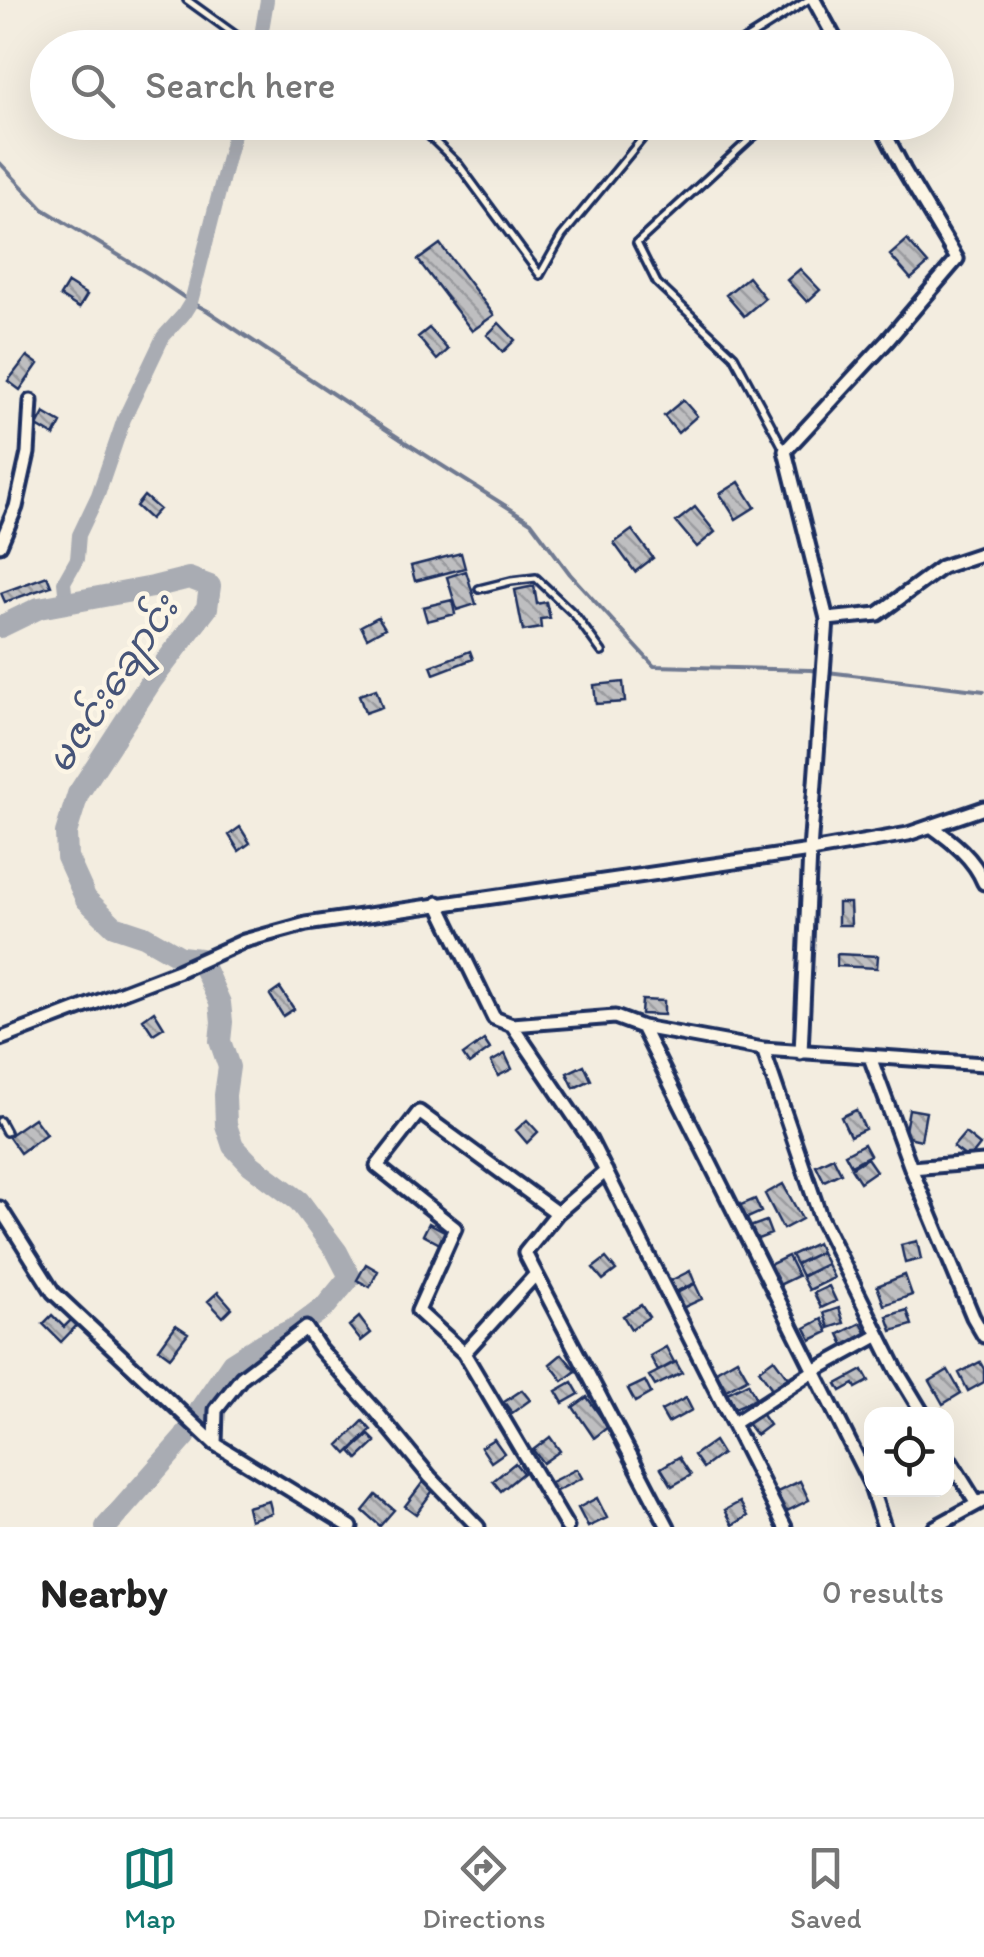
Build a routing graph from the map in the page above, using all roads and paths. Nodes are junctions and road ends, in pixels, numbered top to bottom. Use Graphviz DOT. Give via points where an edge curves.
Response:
graph roads {
  1 [pos="187,0"];
  2 [pos="811,0"];
  3 [pos="228,30"];
  4 [pos="762,30"];
  5 [pos="829,30"];
  6 [pos="432,140"];
  7 [pos="641,140"];
  8 [pos="749,140"];
  9 [pos="888,140"];
  10 [pos="31,401"];
  11 [pos="785,451"];
  12 [pos="0,545"];
  13 [pos="984,553"];
  14 [pos="479,589"];
  15 [pos="827,619"];
  16 [pos="602,652"];
  17 [pos="984,808"];
  18 [pos="931,826"];
  19 [pos="810,851"];
  20 [pos="984,883"];
  21 [pos="438,904"];
  22 [pos="512,1025"];
  23 [pos="642,1027"];
  24 [pos="0,1040"];
  25 [pos="763,1050"];
  26 [pos="802,1053"];
  27 [pos="870,1057"];
  28 [pos="984,1064"];
  29 [pos="0,1121"];
  30 [pos="6,1132"];
  31 [pos="984,1162"];
  32 [pos="910,1168"];
  33 [pos="606,1171"];
  34 [pos="0,1208"];
  35 [pos="557,1213"];
  36 [pos="536,1274"];
  37 [pos="879,1335"];
  38 [pos="984,1336"];
  39 [pos="464,1354"];
  40 [pos="812,1372"];
  41 [pos="919,1407"];
  42 [pos="734,1423"];
  43 [pos="214,1444"];
  44 [pos="954,1465"];
  45 [pos="864,1473"];
  46 [pos="875,1497"];
  47 [pos="980,1502"];
  48 [pos="350,1527"];
  49 [pos="478,1527"];
  50 [pos="566,1527"];
  51 [pos="668,1527"];
  52 [pos="785,1527"];
  53 [pos="884,1527"];
  54 [pos="935,1527"];
  1 -- 3 [label="lane"];
  2 -- 4 [label="lane"];
  2 -- 5 [label="street"];
  6 -- 7 [label="lane" via="540,275 562,236"];
  8 -- 11 [label="lane" via="637,243 657,283 734,356"];
  9 -- 11 [label="street" via="957,259"];
  10 -- 12 [label="street" via="28,453"];
  11 -- 15 [label="street"];
  13 -- 15 [label="street" via="942,567 878,614"];
  14 -- 16 [label="lane" via="536,578"];
  15 -- 19 [label="street"];
  17 -- 18 [label="street"];
  18 -- 19 [label="street"];
  18 -- 20 [label="street"];
  19 -- 21 [label="street"];
  19 -- 26 [label="street"];
  21 -- 22 [label="street" via="494,1018"];
  21 -- 24 [label="street" via="306,924 244,941"];
  22 -- 23 [label="street" via="615,1017"];
  22 -- 33 [label="street"];
  23 -- 25 [label="street"];
  23 -- 40 [label="street"];
  25 -- 26 [label="street"];
  25 -- 37 [label="street" via="821,1219"];
  26 -- 27 [label="street"];
  27 -- 28 [label="street"];
  27 -- 32 [label="street"];
  29 -- 30 [label="lane"];
  31 -- 32 [label="street"];
  32 -- 38 [label="street"];
  33 -- 35 [label="street"];
  33 -- 42 [label="street"];
  34 -- 43 [label="street" via="54,1292"];
  35 -- 36 [label="street" via="525,1253"];
  35 -- 39 [label="street" via="419,1112 377,1166 455,1228 418,1311"];
  36 -- 39 [label="street"];
  36 -- 51 [label="street"];
  37 -- 40 [label="street"];
  37 -- 41 [label="street"];
  39 -- 50 [label="street"];
  40 -- 42 [label="street"];
  40 -- 45 [label="street"];
  42 -- 52 [label="street"];
  43 -- 48 [label="street"];
  43 -- 49 [label="street" via="216,1410 242,1377 306,1328"];
  44 -- 47 [label="street"];
  46 -- 53 [label="street"];
  47 -- 54 [label="street"];
}
